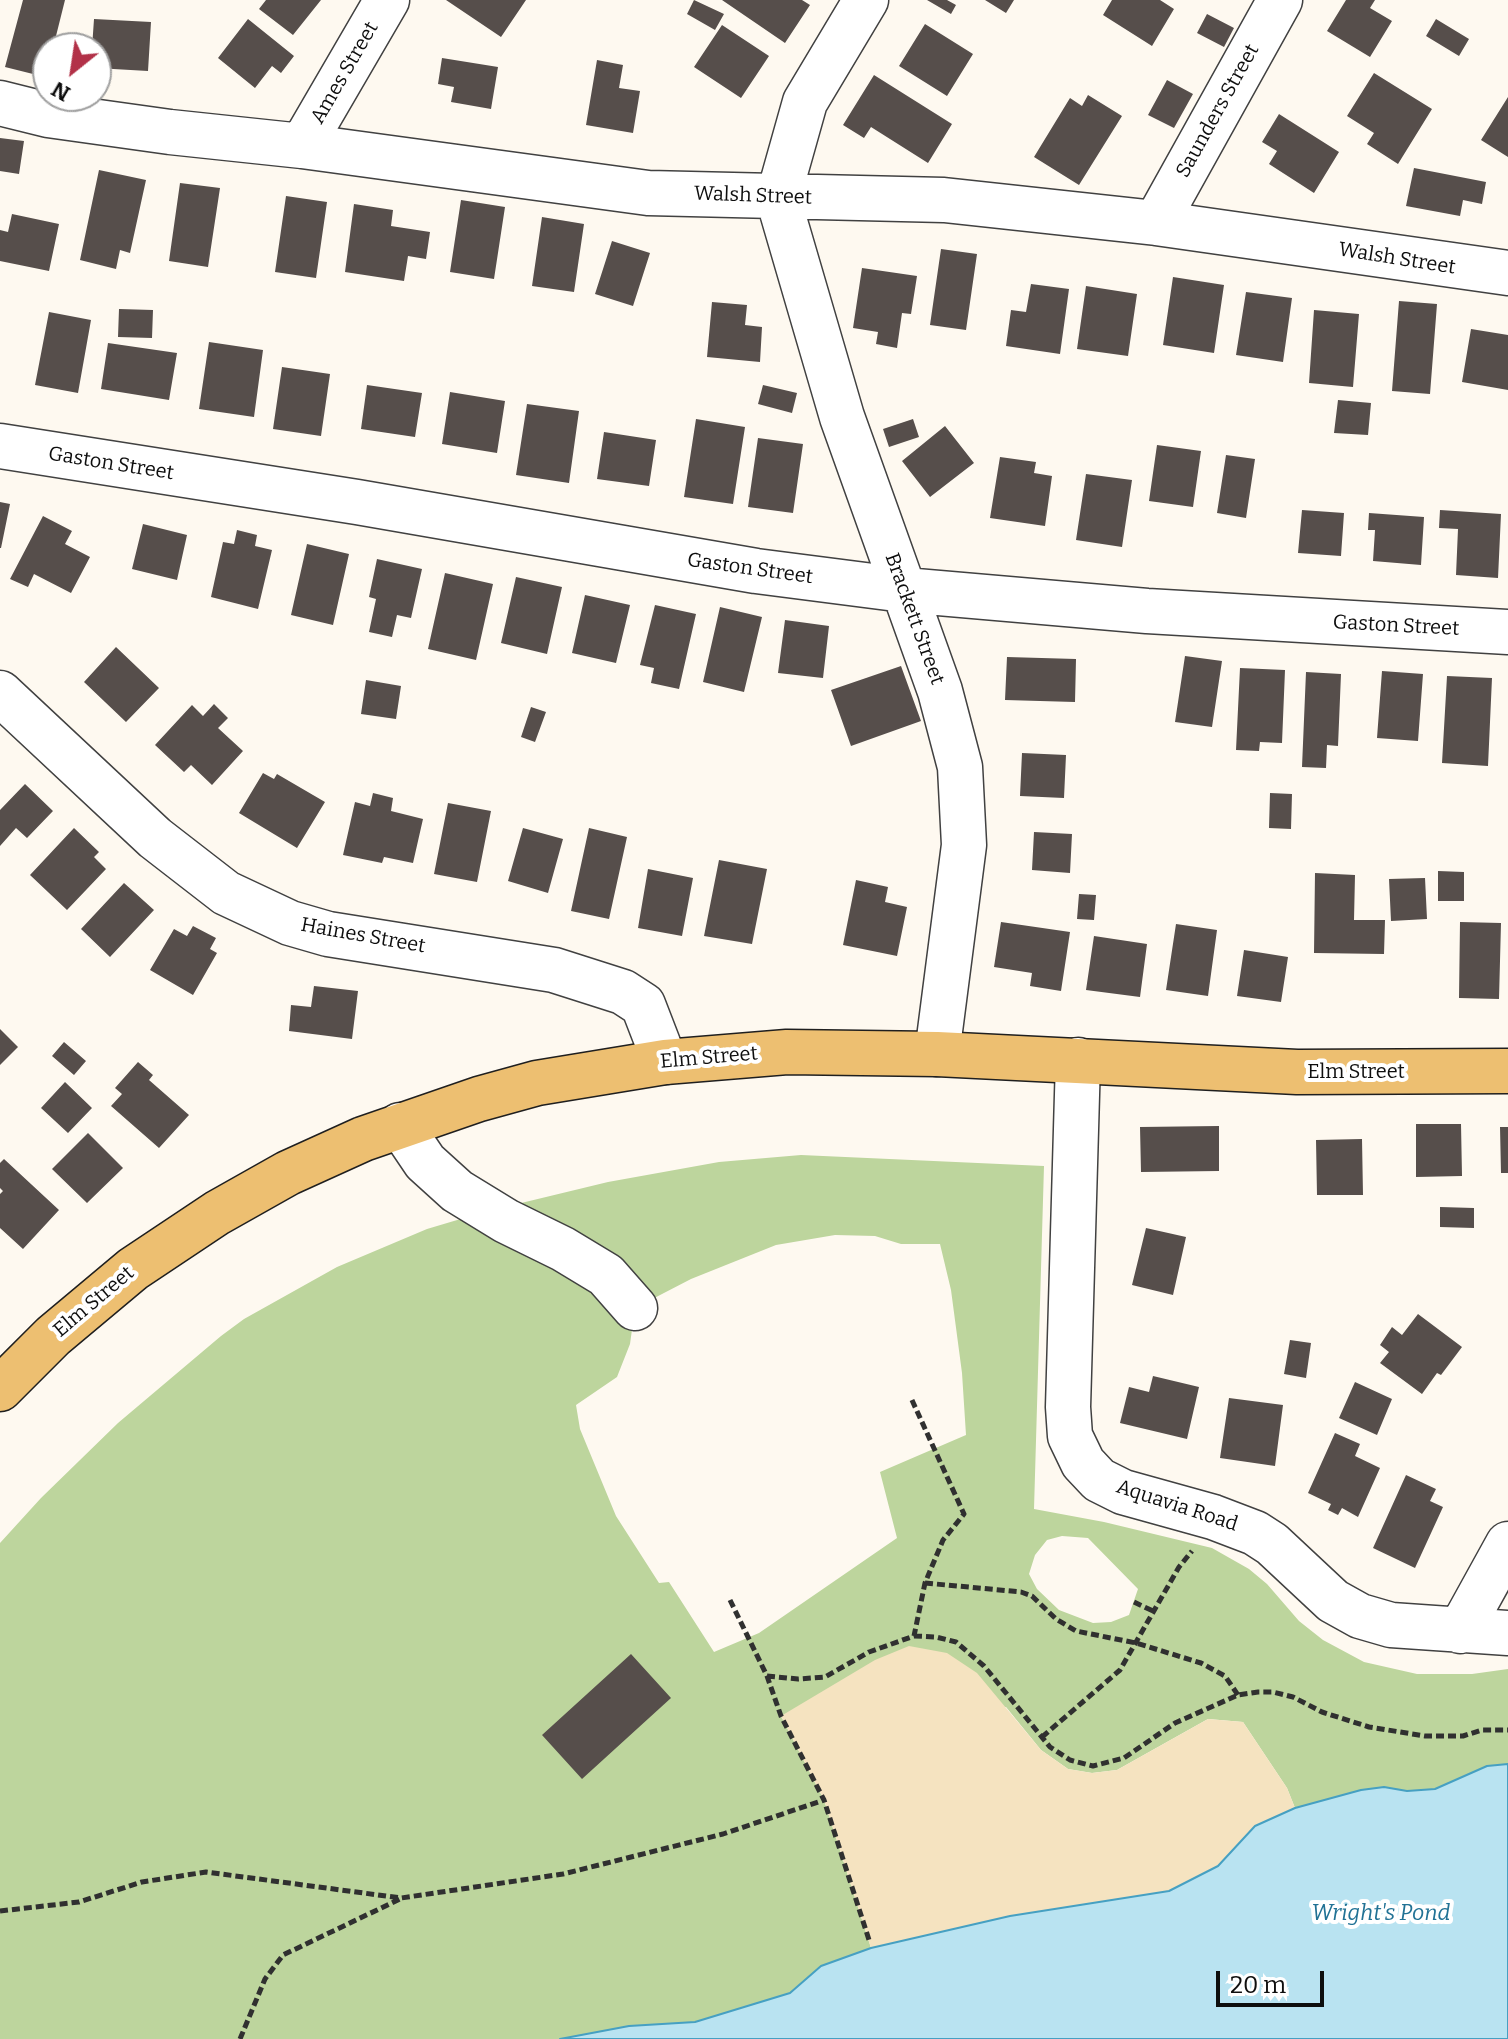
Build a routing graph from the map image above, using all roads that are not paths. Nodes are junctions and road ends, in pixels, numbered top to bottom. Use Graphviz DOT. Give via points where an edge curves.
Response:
graph roads {
  1 [pos="387,0"];
  2 [pos="866,0"];
  3 [pos="1280,0"];
  4 [pos="0,103"];
  5 [pos="302,146"];
  6 [pos="778,198"];
  7 [pos="1156,223"];
  8 [pos="1508,273"];
  9 [pos="0,446"];
  10 [pos="904,590"];
  11 [pos="1508,632"];
  12 [pos="0,693"];
  13 [pos="937,1054"];
  14 [pos="1078,1060"];
  15 [pos="665,1062"];
  16 [pos="1508,1071"];
  17 [pos="400,1125"];
  18 [pos="635,1308"];
  19 [pos="0,1389"];
  20 [pos="1508,1544"];
  21 [pos="1460,1631"];
  22 [pos="1508,1633"];
  1 -- 5 [label="street, Ames Street"];
  2 -- 6 [label="street" via="805,102"];
  3 -- 7 [label="street, Saunders Street"];
  4 -- 5 [label="street, Walsh Street" via="48,115"];
  5 -- 6 [label="street, Walsh Street" via="648,193"];
  6 -- 7 [label="street, Walsh Street" via="944,200"];
  6 -- 10 [label="street, Brackett Street" via="842,417"];
  7 -- 8 [label="street, Walsh Street"];
  9 -- 10 [label="street, Gaston Street" via="741,569"];
  10 -- 11 [label="street, Gaston Street" via="1147,611"];
  10 -- 13 [label="street, Brackett Street" via="952,728 963,806 960,884"];
  12 -- 15 [label="street, Haines Street" via="155,838 226,893 328,934 554,970 623,992 643,1005"];
  13 -- 14 [label="main road, Elm Street"];
  13 -- 15 [label="main road, Elm Street" via="787,1052"];
  14 -- 16 [label="main road, Elm Street" via="1297,1072"];
  14 -- 21 [label="street, Aquavia Road" via="1068,1407 1070,1436 1083,1463 1123,1492 1255,1533 1348,1611 1391,1625"];
  15 -- 17 [label="main road, Elm Street" via="537,1083"];
  17 -- 18 [label="street" via="425,1162 457,1191 606,1275"];
  17 -- 19 [label="main road, Elm Street" via="288,1173 175,1240 63,1327"];
  20 -- 21 [label="street"];
  21 -- 22 [label="street, Aquavia Road"];
}
